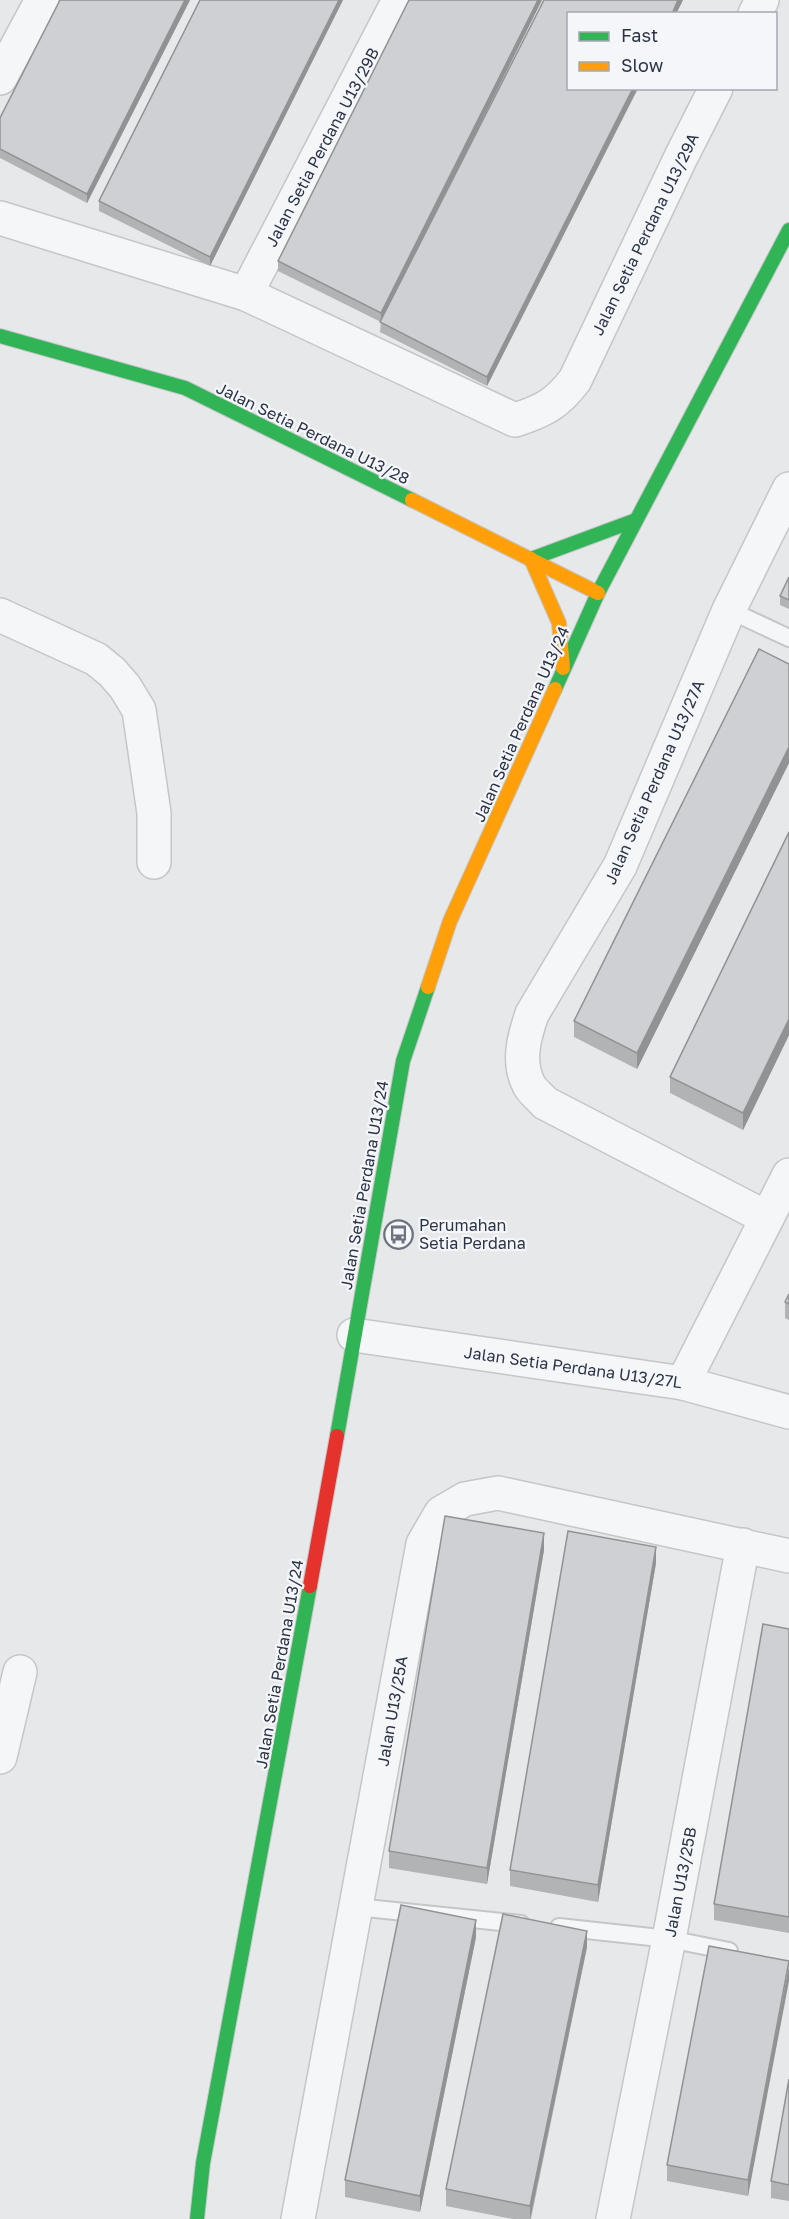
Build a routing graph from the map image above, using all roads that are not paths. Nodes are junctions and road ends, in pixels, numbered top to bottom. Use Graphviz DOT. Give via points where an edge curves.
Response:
graph roads {
  1 [pos="42,0"];
  2 [pos="399,0"];
  3 [pos="0,78"];
  4 [pos="715,90"];
  5 [pos="0,218"];
  6 [pos="789,230"];
  7 [pos="246,294"];
  8 [pos="0,336"];
  9 [pos="789,489"];
  10 [pos="636,520"];
  11 [pos="531,559"];
  12 [pos="598,593"];
  13 [pos="729,610"];
  14 [pos="0,615"];
  15 [pos="789,639"];
  16 [pos="563,670"];
  17 [pos="154,862"];
  18 [pos="789,1175"];
  19 [pos="767,1218"];
  20 [pos="354,1335"];
  21 [pos="683,1383"];
  22 [pos="789,1412"];
  23 [pos="743,1545"];
  24 [pos="789,1556"];
  25 [pos="20,1672"];
  26 [pos="0,1757"];
  27 [pos="356,1907"];
  28 [pos="669,1939"];
  29 [pos="745,1954"];
  30 [pos="203,2163"];
  31 [pos="188,2189"];
  32 [pos="196,2219"];
  33 [pos="298,2219"];
  34 [pos="613,2219"];
  1 -- 3 [label="street"];
  2 -- 7 [label="street, Jalan Setia Perdana U13/29B"];
  4 -- 7 [label="street, Jalan Setia Perdana U13/29A" via="575,380 563,396 543,411 515,420"];
  5 -- 7 [label="street, Jalan Setia Perdana U13/29A"];
  6 -- 10 [label="street, Jalan Setia Perdana U13/24"];
  8 -- 11 [label="street, Jalan Setia Perdana U13/28" via="185,388"];
  9 -- 13 [label="street, Jalan Setia Perdana U13/27A"];
  10 -- 11 [label="street"];
  10 -- 12 [label="street, Jalan Setia Perdana U13/24"];
  11 -- 12 [label="street, Jalan Setia Perdana U13/28"];
  11 -- 16 [label="street" via="559,623"];
  12 -- 16 [label="street, Jalan Setia Perdana U13/24"];
  13 -- 15 [label="lane"];
  13 -- 19 [label="street, Jalan Setia Perdana U13/27A" via="620,866 532,1014 522,1062 529,1085 545,1103"];
  14 -- 17 [label="street" via="96,659 112,672 139,710 154,813"];
  16 -- 20 [label="street, Jalan Setia Perdana U13/24" via="450,921 403,1061"];
  18 -- 19 [label="street"];
  19 -- 21 [label="street"];
  20 -- 21 [label="street, Jalan Setia Perdana U13/27L"];
  20 -- 30 [label="street, Jalan Setia Perdana U13/24"];
  21 -- 22 [label="street, Jalan Setia Perdana U13/27L"];
  23 -- 24 [label="street, Jalan U13/25A"];
  23 -- 27 [label="street, Jalan U13/25A" via="498,1493 465,1499 441,1513 423,1544"];
  23 -- 28 [label="street, Jalan U13/25B"];
  25 -- 26 [label="street"];
  27 -- 28 [label="lane"];
  27 -- 33 [label="street, Jalan U13/25A"];
  28 -- 29 [label="lane"];
  28 -- 34 [label="street, Jalan U13/25B"];
  30 -- 31 [label="street"];
  30 -- 32 [label="street, Jalan Setia Perdana U13/24"];
}
